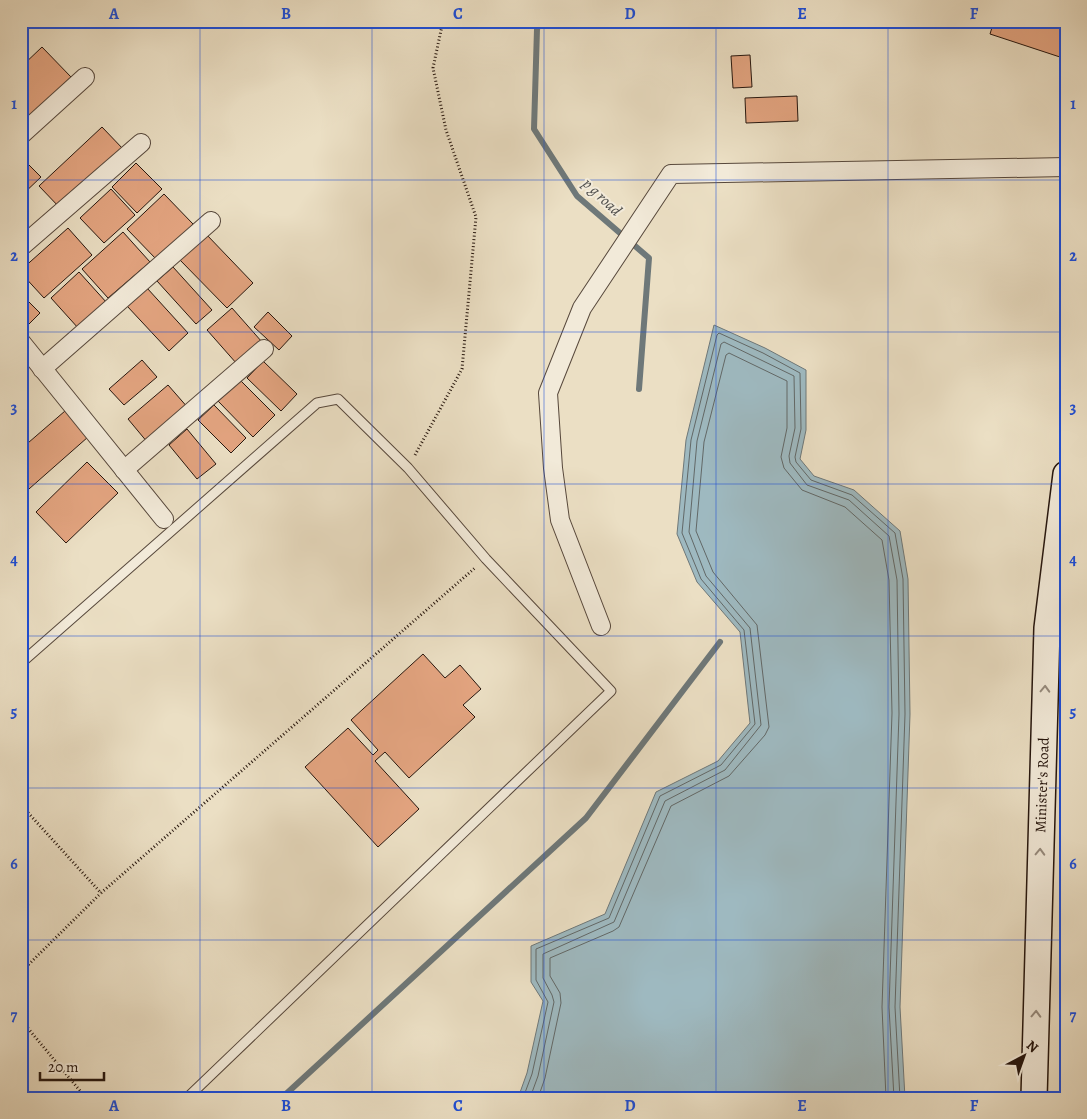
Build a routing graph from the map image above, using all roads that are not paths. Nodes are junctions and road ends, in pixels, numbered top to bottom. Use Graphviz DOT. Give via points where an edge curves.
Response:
graph roads {
  1 [pos="85,76"];
  2 [pos="21,135"];
  3 [pos="141,143"];
  4 [pos="1066,167"];
  5 [pos="211,221"];
  6 [pos="21,247"];
  7 [pos="21,342"];
  8 [pos="264,349"];
  9 [pos="42,368"];
  10 [pos="124,470"];
  11 [pos="1066,474"];
  12 [pos="168,524"];
  13 [pos="601,626"];
  14 [pos="21,663"];
  15 [pos="187,1098"];
  16 [pos="1034,1098"];
  1 -- 2 [label="street"];
  3 -- 6 [label="street"];
  4 -- 13 [label="street" via="671,174 582,308 548,393 560,520"];
  5 -- 9 [label="street"];
  7 -- 9 [label="street"];
  8 -- 10 [label="street"];
  9 -- 10 [label="street"];
  10 -- 12 [label="street"];
  16 -- 11 [label="main road, Minister's Road, one-way" via="1047,628"];
  12 -- 14 [label="lane" via="86,607"];
  12 -- 15 [label="lane" via="317,403 338,399 408,468 486,559 611,691"];
}
